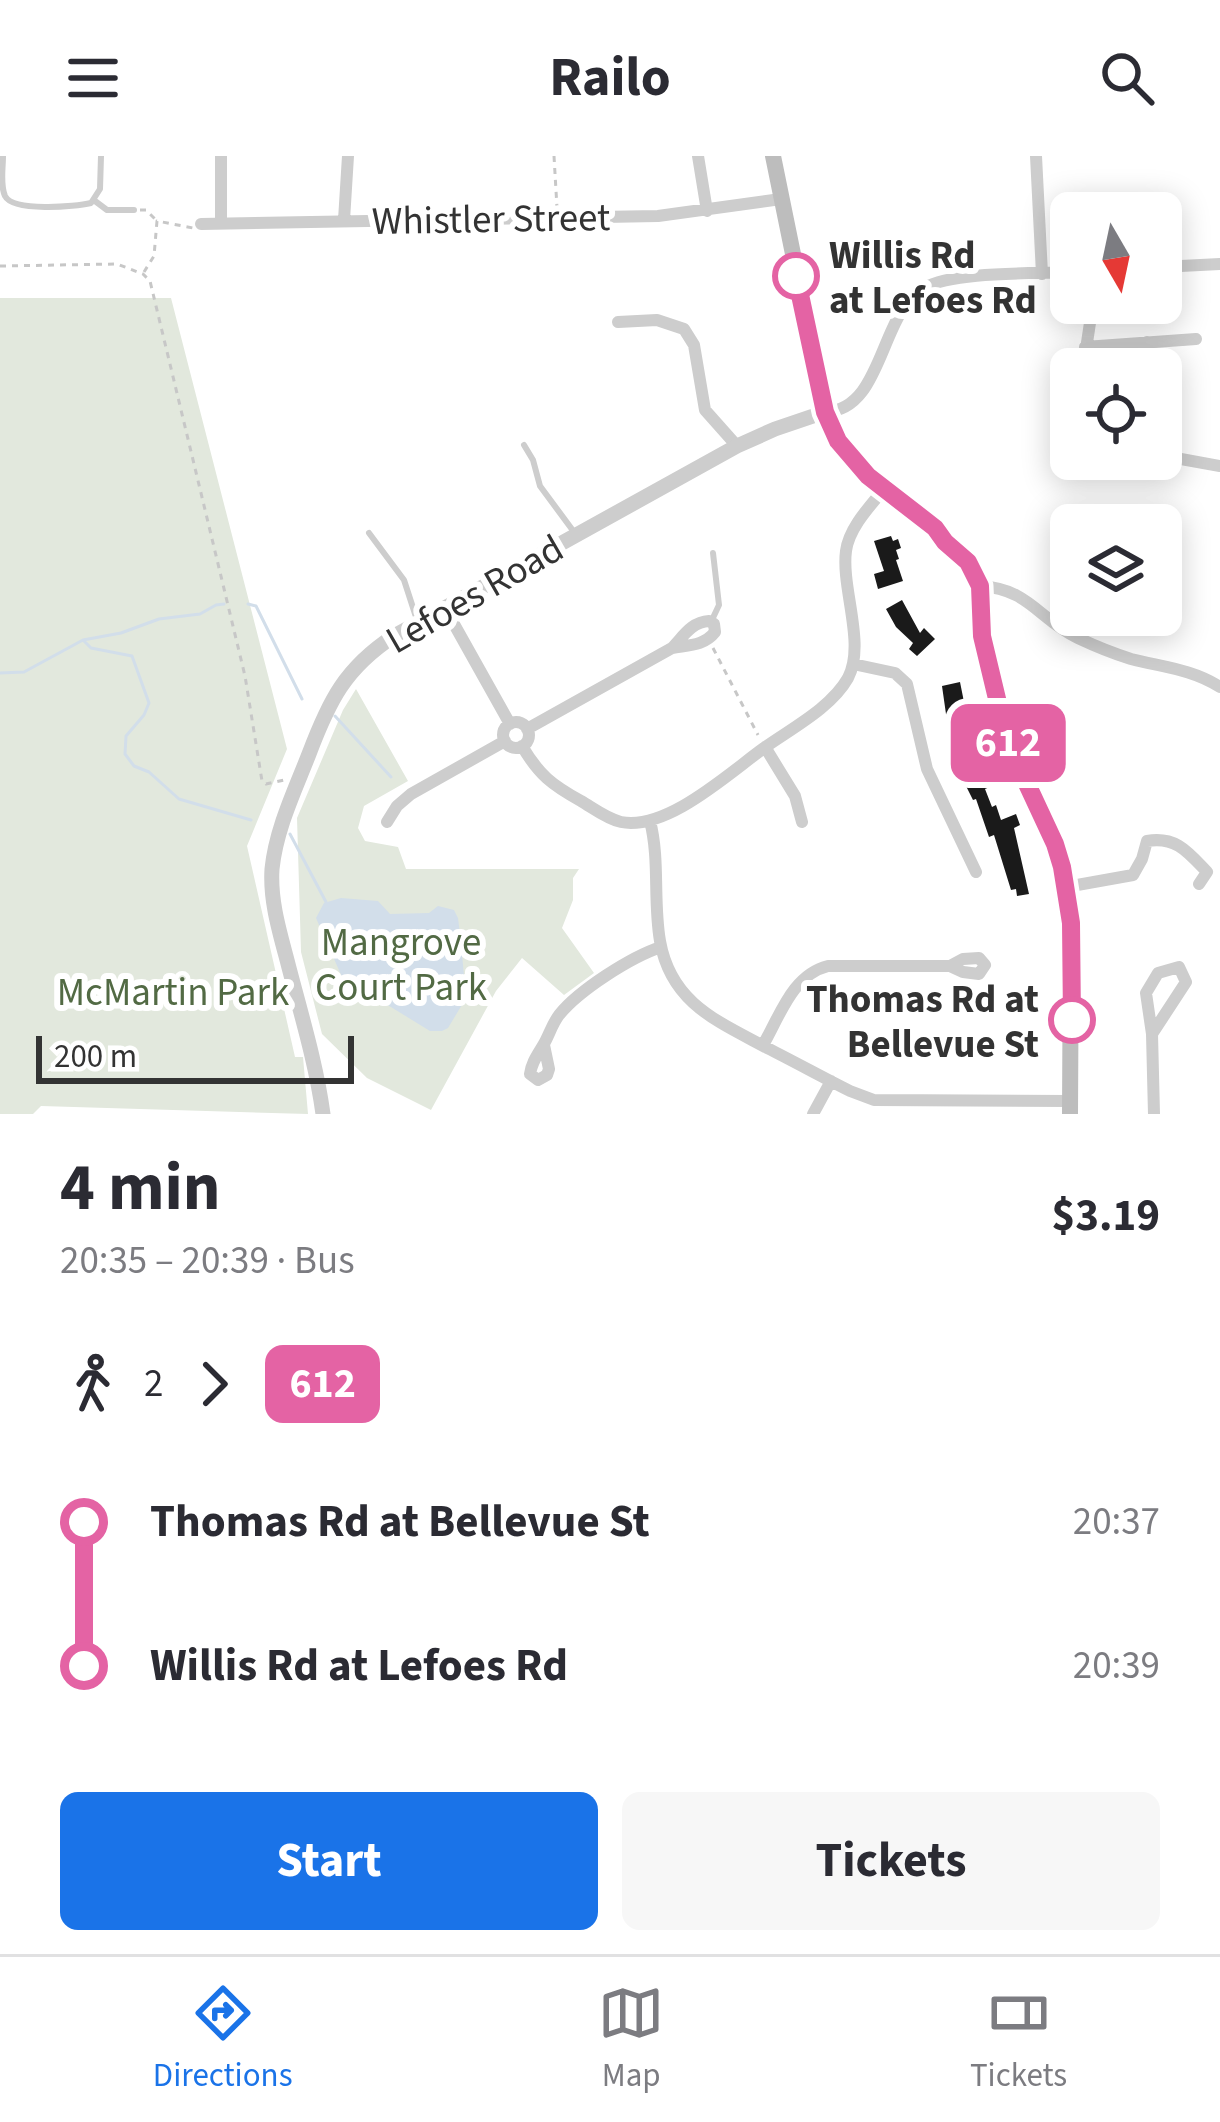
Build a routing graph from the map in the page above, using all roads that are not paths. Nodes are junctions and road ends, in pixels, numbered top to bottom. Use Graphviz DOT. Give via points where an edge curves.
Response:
graph roads {
  1 [pos="2,156"];
  2 [pos="101,156"];
  3 [pos="221,156"];
  4 [pos="347,156"];
  5 [pos="698,156"];
  6 [pos="773,156"];
  7 [pos="1036,156"];
  8 [pos="781,199"];
  9 [pos="8,200"];
  10 [pos="94,201"];
  11 [pos="0,208"];
  12 [pos="134,210"];
  13 [pos="707,211"];
  14 [pos="344,220"];
  15 [pos="221,222"];
  16 [pos="201,224"];
  17 [pos="1220,264"];
  18 [pos="1182,266"];
  19 [pos="1050,273"];
  20 [pos="1042,274"];
  21 [pos="618,322"];
  22 [pos="1089,324"];
  23 [pos="1196,339"];
  24 [pos="1147,342"];
  25 [pos="1085,347"];
  26 [pos="1147,348"];
  27 [pos="825,412"];
  28 [pos="524,445"];
  29 [pos="737,446"];
  30 [pos="1182,459"];
  31 [pos="1220,466"];
  32 [pos="884,489"];
  33 [pos="369,533"];
  34 [pos="576,535"];
  35 [pos="713,554"];
  36 [pos="984,587"];
  37 [pos="445,608"];
  38 [pos="711,622"];
  39 [pos="418,623"];
  40 [pos="672,648"];
  41 [pos="853,664"];
  42 [pos="1220,687"];
  43 [pos="510,724"];
  44 [pos="527,729"];
  45 [pos="505,741"];
  46 [pos="522,746"];
  47 [pos="765,748"];
  48 [pos="650,820"];
  49 [pos="387,822"];
  50 [pos="802,822"];
  51 [pos="976,872"];
  52 [pos="1209,876"];
  53 [pos="1066,887"];
  54 [pos="661,946"];
  55 [pos="950,966"];
  56 [pos="1152,1034"];
  57 [pos="544,1045"];
  58 [pos="763,1046"];
  59 [pos="831,1081"];
  60 [pos="1070,1107"];
  61 [pos="323,1114"];
  62 [pos="813,1114"];
  63 [pos="1154,1114"];
  1 -- 9 [label="lane"];
  2 -- 10 [label="lane"];
  3 -- 15 [label="street"];
  4 -- 14 [label="street"];
  5 -- 13 [label="street"];
  6 -- 8 [label="main road"];
  7 -- 20 [label="street"];
  8 -- 13 [label="street, Whistler Street"];
  8 -- 27 [label="main road"];
  9 -- 10 [label="lane"];
  9 -- 11 [label="lane"];
  10 -- 12 [label="lane" via="106,210"];
  13 -- 14 [label="street, Whistler Street"];
  14 -- 15 [label="street, Whistler Street"];
  15 -- 16 [label="street, Whistler Street"];
  17 -- 18 [label="street"];
  19 -- 20 [label="street"];
  20 -- 27 [label="street" via="947,280 919,291 859,397"];
  21 -- 29 [label="street" via="657,320 684,329 705,410"];
  22 -- 25 [label="street"];
  23 -- 24 [label="street"];
  24 -- 25 [label="street"];
  24 -- 26 [label="street"];
  27 -- 29 [label="street, Lefoes Road"];
  27 -- 32 [label="main road" via="850,458"];
  28 -- 34 [label="lane" via="540,486"];
  29 -- 34 [label="street, Lefoes Road"];
  30 -- 31 [label="street"];
  32 -- 36 [label="main road" via="969,550"];
  32 -- 41 [label="street" via="846,552"];
  33 -- 39 [label="lane" via="404,580"];
  34 -- 37 [label="street, Lefoes Road"];
  35 -- 38 [label="lane" via="719,605"];
  36 -- 42 [label="street" via="1027,599 1054,625 1106,650"];
  36 -- 53 [label="main road" via="1008,743"];
  37 -- 39 [label="street, Lefoes Road"];
  37 -- 43 [label="street"];
  38 -- 40 [label="street" via="696,624"];
  38 -- 40 [label="street" via="708,640"];
  39 -- 61 [label="street, Lefoes Road" via="347,675 324,714 275,847 272,896"];
  40 -- 44 [label="street"];
  41 -- 47 [label="street" via="829,701"];
  41 -- 51 [label="street" via="907,684 927,769"];
  43 -- 44 [label="street"];
  43 -- 45 [label="street"];
  44 -- 46 [label="street"];
  45 -- 46 [label="street"];
  45 -- 49 [label="street" via="411,794"];
  46 -- 48 [label="street" via="566,793 611,819"];
  47 -- 48 [label="street"];
  47 -- 50 [label="street"];
  48 -- 54 [label="street"];
  52 -- 53 [label="street" via="1178,843 1162,838 1147,841 1132,875"];
  53 -- 60 [label="main road"];
  54 -- 57 [label="street" via="569,1004"];
  54 -- 58 [label="street" via="674,980 700,1010"];
  55 -- 58 [label="street" via="816,970 797,984"];
  56 -- 56 [label="street" via="1146,993 1158,973 1179,968 1186,982"];
  56 -- 63 [label="street"];
  58 -- 59 [label="street"];
  59 -- 60 [label="street" via="874,1100"];
  59 -- 62 [label="street"];
}
